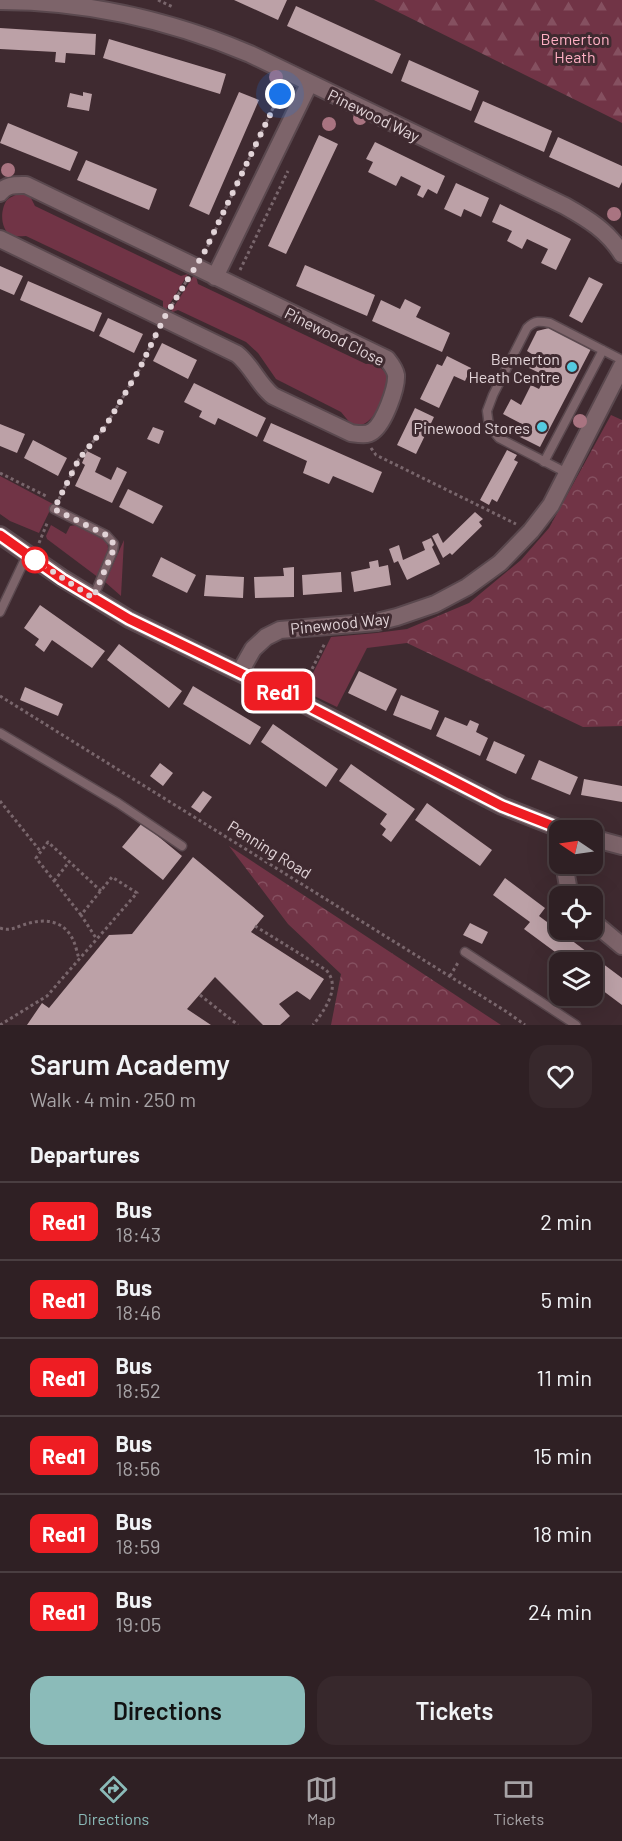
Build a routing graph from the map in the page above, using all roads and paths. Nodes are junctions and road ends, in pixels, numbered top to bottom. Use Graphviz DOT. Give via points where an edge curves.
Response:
graph roads {
  1 [pos="2,0"];
  2 [pos="289,74"];
  3 [pos="309,84"];
  4 [pos="290,167"];
  5 [pos="0,193"];
  6 [pos="0,239"];
  7 [pos="622,254"];
  8 [pos="195,268"];
  9 [pos="215,277"];
  10 [pos="233,285"];
  11 [pos="164,318"];
  12 [pos="603,350"];
  13 [pos="622,360"];
  14 [pos="622,366"];
  15 [pos="362,435"];
  16 [pos="544,462"];
  17 [pos="0,473"];
  18 [pos="567,473"];
  19 [pos="54,509"];
  20 [pos="531,531"];
  21 [pos="0,535"];
  22 [pos="29,556"];
  23 [pos="93,598"];
  24 [pos="0,612"];
  25 [pos="334,626"];
  26 [pos="240,672"];
  27 [pos="0,696"];
  28 [pos="296,700"];
  29 [pos="0,733"];
  30 [pos="0,801"];
  31 [pos="549,824"];
  32 [pos="603,841"];
  33 [pos="182,846"];
  34 [pos="622,846"];
  35 [pos="41,852"];
  36 [pos="69,862"];
  37 [pos="54,881"];
  38 [pos="100,891"];
  39 [pos="81,915"];
  40 [pos="255,926"];
  41 [pos="0,928"];
  42 [pos="603,930"];
  43 [pos="96,938"];
  44 [pos="622,946"];
  45 [pos="465,952"];
  46 [pos="79,959"];
  47 [pos="200,994"];
  48 [pos="0,1025"];
  49 [pos="238,1025"];
  50 [pos="313,1025"];
  51 [pos="525,1025"];
  52 [pos="576,1025"];
  1 -- 2 [label="street, Pinewood Way" via="83,6 152,20 217,40"];
  2 -- 3 [label="street, Pinewood Way"];
  2 -- 8 [label="path"];
  3 -- 7 [label="street, Pinewood Way" via="565,206 608,234"];
  3 -- 9 [label="street"];
  4 -- 10 [label="path"];
  5 -- 8 [label="street, Pinewood Close" via="13,184 26,185"];
  6 -- 11 [label="street"];
  8 -- 9 [label="street, Pinewood Close"];
  8 -- 11 [label="path"];
  9 -- 10 [label="street, Pinewood Close"];
  10 -- 15 [label="street, Pinewood Close" via="387,359 394,369 395,388 380,424"];
  11 -- 15 [label="street" via="237,354 248,362 273,396"];
  11 -- 17 [label="path" via="139,370 105,427 79,459 57,502"];
  12 -- 13 [label="lane"];
  12 -- 16 [label="lane"];
  12 -- 16 [label="lane" via="550,323 533,322 527,328 487,411 489,426 499,438"];
  14 -- 18 [label="street, Pinewood Way"];
  15 -- 20 [label="path" via="376,455"];
  16 -- 18 [label="lane"];
  18 -- 20 [label="street, Pinewood Way"];
  19 -- 22 [label="path"];
  19 -- 23 [label="lane" via="106,535 114,544"];
  20 -- 25 [label="street, Pinewood Way" via="500,563 435,604 377,622"];
  21 -- 22 [label="street"];
  22 -- 23 [label="street"];
  22 -- 24 [label="lane"];
  23 -- 26 [label="street"];
  25 -- 26 [label="street, Pinewood Way" via="280,630 253,649"];
  25 -- 28 [label="path"];
  26 -- 28 [label="street"];
  27 -- 51 [label="path, Penning Road"];
  28 -- 31 [label="street" via="502,806"];
  29 -- 33 [label="lane"];
  30 -- 35 [label="path"];
  32 -- 34 [label="street"];
  35 -- 36 [label="path" via="48,842"];
  35 -- 37 [label="path" via="36,858"];
  36 -- 37 [label="path"];
  36 -- 38 [label="path"];
  37 -- 39 [label="path"];
  38 -- 39 [label="path"];
  38 -- 43 [label="path" via="112,877 137,894"];
  39 -- 43 [label="path"];
  40 -- 50 [label="path" via="332,976 333,986 325,1009"];
  41 -- 46 [label="path" via="10,930 52,921 71,936"];
  42 -- 44 [label="street"];
  43 -- 46 [label="path"];
  45 -- 52 [label="lane"];
  46 -- 48 [label="path" via="47,996"];
  47 -- 49 [label="path"];
}
